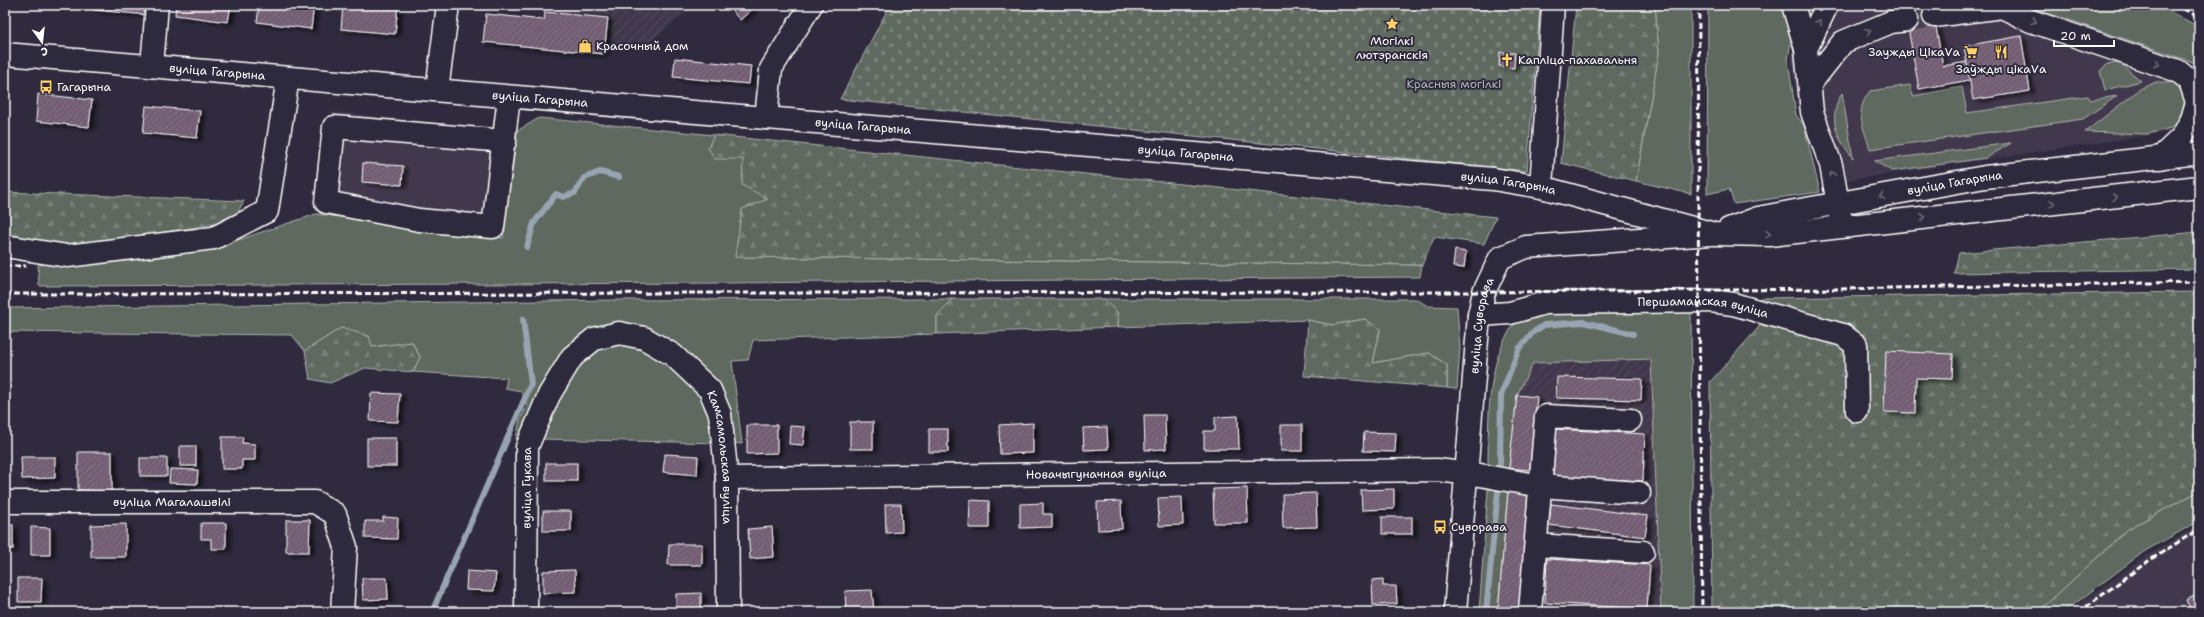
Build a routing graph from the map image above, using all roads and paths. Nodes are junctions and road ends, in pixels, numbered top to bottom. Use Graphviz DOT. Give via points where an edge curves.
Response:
graph roads {
  1 [pos="157,5"];
  2 [pos="448,5"];
  3 [pos="812,5"];
  4 [pos="1553,5"];
  5 [pos="1793,5"];
  6 [pos="1827,5"];
  7 [pos="2000,6"];
  8 [pos="1934,16"];
  9 [pos="1907,20"];
  10 [pos="1806,49"];
  11 [pos="5,54"];
  12 [pos="152,66"];
  13 [pos="288,78"];
  14 [pos="1810,84"];
  15 [pos="436,90"];
  16 [pos="509,97"];
  17 [pos="766,118"];
  18 [pos="505,141"];
  19 [pos="2199,153"];
  20 [pos="2160,158"];
  21 [pos="2031,172"];
  22 [pos="1541,187"];
  23 [pos="2199,188"];
  24 [pos="1838,204"];
  25 [pos="2030,205"];
  26 [pos="1842,226"];
  27 [pos="1714,234"];
  28 [pos="5,246"];
  29 [pos="1479,315"];
  30 [pos="619,333"];
  31 [pos="1856,411"];
  32 [pos="1630,420"];
  33 [pos="1465,473"];
  34 [pos="727,478"];
  35 [pos="1540,486"];
  36 [pos="1639,493"];
  37 [pos="5,502"];
  38 [pos="1536,545"];
  39 [pos="1643,552"];
  40 [pos="342,612"];
  41 [pos="526,612"];
  42 [pos="728,612"];
  43 [pos="1455,612"];
  44 [pos="1530,612"];
  1 -- 12 [label="main road"];
  2 -- 15 [label="main road"];
  3 -- 17 [label="main road" via="771,69"];
  4 -- 22 [label="main road"];
  5 -- 10 [label="main road"];
  10 -- 6 [label="main road, one-way"];
  7 -- 8 [label="main road"];
  7 -- 20 [label="main road, one-way" via="2030,21 2178,71 2190,81 2198,102 2192,119 2182,137"];
  14 -- 9 [label="main road, one-way" via="1843,42 1891,22"];
  10 -- 14 [label="main road"];
  11 -- 12 [label="main road, вуліца Гагарына"];
  12 -- 13 [label="main road, вуліца Гагарына"];
  13 -- 15 [label="main road, вуліца Гагарына"];
  13 -- 28 [label="main road" via="267,211 214,238 66,256"];
  24 -- 14 [label="main road, one-way" via="1831,165 1812,112"];
  15 -- 16 [label="main road, вуліца Гагарына"];
  16 -- 17 [label="main road, вуліца Гагарына"];
  16 -- 18 [label="main road"];
  17 -- 22 [label="main road, вуліца Гагарына" via="1493,179"];
  18 -- 18 [label="main road" via="493,227 419,220 326,202 334,127"];
  19 -- 20 [label="main road, вуліца Гагарына"];
  20 -- 21 [label="main road, вуліца Гагарына"];
  21 -- 24 [label="main road, вуліца Гагарына, one-way" via="1985,177"];
  21 -- 25 [label="main road" via="2020,180 2018,189 2020,197"];
  22 -- 27 [label="main road, вуліца Гагарына"];
  25 -- 23 [label="main road, вуліца Гагарына, one-way"];
  24 -- 26 [label="main road"];
  24 -- 27 [label="main road, вуліца Гагарына" via="1758,218"];
  26 -- 25 [label="main road, вуліца Гагарына, one-way"];
  27 -- 26 [label="main road, вуліца Гагарына, one-way" via="1770,235"];
  27 -- 29 [label="main road, вуліца Суворава" via="1526,247 1500,258 1484,292"];
  29 -- 31 [label="main road, Першамайская вуліца" via="1510,313 1545,303 1711,301 1733,304 1843,335 1856,344"];
  29 -- 33 [label="main road, вуліца Суворава"];
  30 -- 34 [label="main road, Камсамольская вуліца" via="644,338 673,355 710,390 720,414"];
  30 -- 41 [label="main road, вуліца Гукава" via="594,339 572,357 549,394 527,447"];
  32 -- 35 [label="main road" via="1546,416"];
  33 -- 34 [label="main road, Новачыгуначная вуліца" via="1437,470"];
  33 -- 35 [label="main road, Новачыгуначная вуліца"];
  33 -- 43 [label="main road, вуліца Суворава"];
  34 -- 42 [label="main road, Камсамольская вуліца"];
  35 -- 36 [label="main road, Новачыгуначная вуліца"];
  35 -- 38 [label="main road"];
  37 -- 40 [label="main road, вуліца Магалашвілі" via="315,502 335,514 346,547"];
  38 -- 39 [label="main road"];
  38 -- 44 [label="main road"];
}
